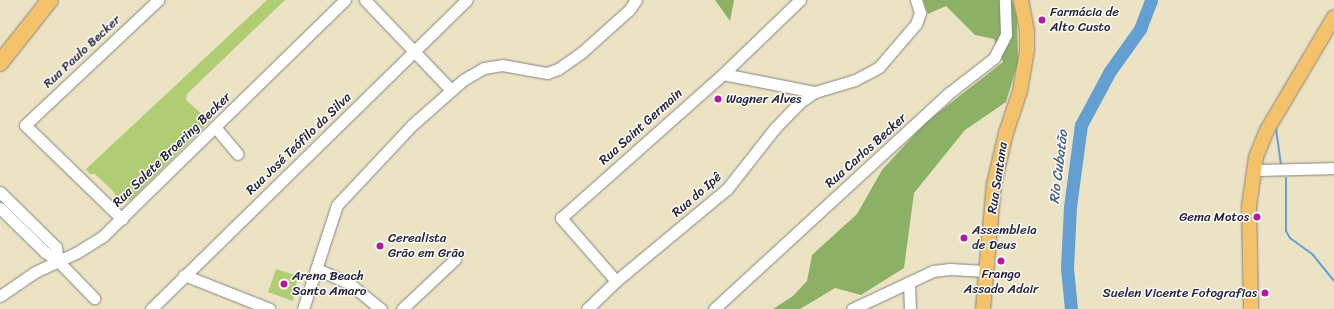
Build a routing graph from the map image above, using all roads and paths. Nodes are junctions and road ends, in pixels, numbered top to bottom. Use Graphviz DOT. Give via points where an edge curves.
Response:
graph roads {
  1 [pos="50,0"];
  2 [pos="158,0"];
  3 [pos="345,0"];
  4 [pos="365,0"];
  5 [pos="467,0"];
  6 [pos="636,0"];
  7 [pos="800,0"];
  8 [pos="916,0"];
  9 [pos="1005,0"];
  10 [pos="1021,0"];
  11 [pos="1334,17"];
  12 [pos="414,52"];
  13 [pos="0,63"];
  14 [pos="723,74"];
  15 [pos="451,90"];
  16 [pos="815,92"];
  17 [pos="215,127"];
  18 [pos="238,154"];
  19 [pos="1334,168"];
  20 [pos="1253,170"];
  21 [pos="0,192"];
  22 [pos="0,208"];
  23 [pos="122,219"];
  24 [pos="455,259"];
  25 [pos="58,261"];
  26 [pos="317,268"];
  27 [pos="986,271"];
  28 [pos="184,275"];
  29 [pos="616,281"];
  30 [pos="909,282"];
  31 [pos="0,296"];
  32 [pos="94,298"];
  33 [pos="151,309"];
  34 [pos="270,309"];
  35 [pos="303,309"];
  36 [pos="381,309"];
  37 [pos="402,309"];
  38 [pos="587,309"];
  39 [pos="714,309"];
  40 [pos="852,309"];
  41 [pos="910,309"];
  42 [pos="983,309"];
  43 [pos="1251,309"];
  1 -- 13 [label="highway"];
  2 -- 23 [label="street, Rua Paulo Becker" via="25,125"];
  3 -- 17 [label="street, Rua Salete Broering Becker"];
  4 -- 12 [label="street"];
  5 -- 12 [label="street, Rua José Teófilo da Silva"];
  6 -- 15 [label="street" via="629,10 581,53 558,69 547,73 502,65 490,66 472,73"];
  7 -- 14 [label="street, Rua Saint Germain"];
  8 -- 16 [label="street" via="920,13 918,21 882,65 855,80"];
  9 -- 39 [label="street, Rua Carlos Becker" via="1006,34 994,58 949,93"];
  10 -- 27 [label="main road, Rua Santana" via="1027,31 1027,50 1020,91 1006,133 996,178"];
  11 -- 20 [label="main road" via="1267,130"];
  12 -- 15 [label="street"];
  12 -- 28 [label="street, Rua José Teófilo da Silva"];
  14 -- 16 [label="street"];
  14 -- 29 [label="street, Rua Saint Germain" via="561,218"];
  15 -- 26 [label="street" via="407,129 340,201 330,222"];
  16 -- 29 [label="street, Rua do Ipê" via="799,103 775,128 727,189"];
  17 -- 18 [label="street"];
  17 -- 23 [label="street, Rua Salete Broering Becker"];
  19 -- 20 [label="street"];
  20 -- 43 [label="main road" via="1249,206"];
  21 -- 25 [label="street" via="56,247"];
  22 -- 25 [label="street" via="45,252"];
  23 -- 25 [label="street, Rua Salete Broering Becker" via="92,244"];
  24 -- 37 [label="street"];
  25 -- 31 [label="street, Rua Salete Broering Becker" via="16,284"];
  25 -- 32 [label="street"];
  26 -- 35 [label="street"];
  26 -- 36 [label="street" via="355,288"];
  27 -- 30 [label="street" via="938,270"];
  27 -- 42 [label="main road, Rua Santana"];
  28 -- 33 [label="street, Rua José Teófilo da Silva"];
  28 -- 34 [label="street"];
  29 -- 38 [label="street, Rua do Ipê"];
  30 -- 40 [label="street"];
  30 -- 41 [label="street"];
}
